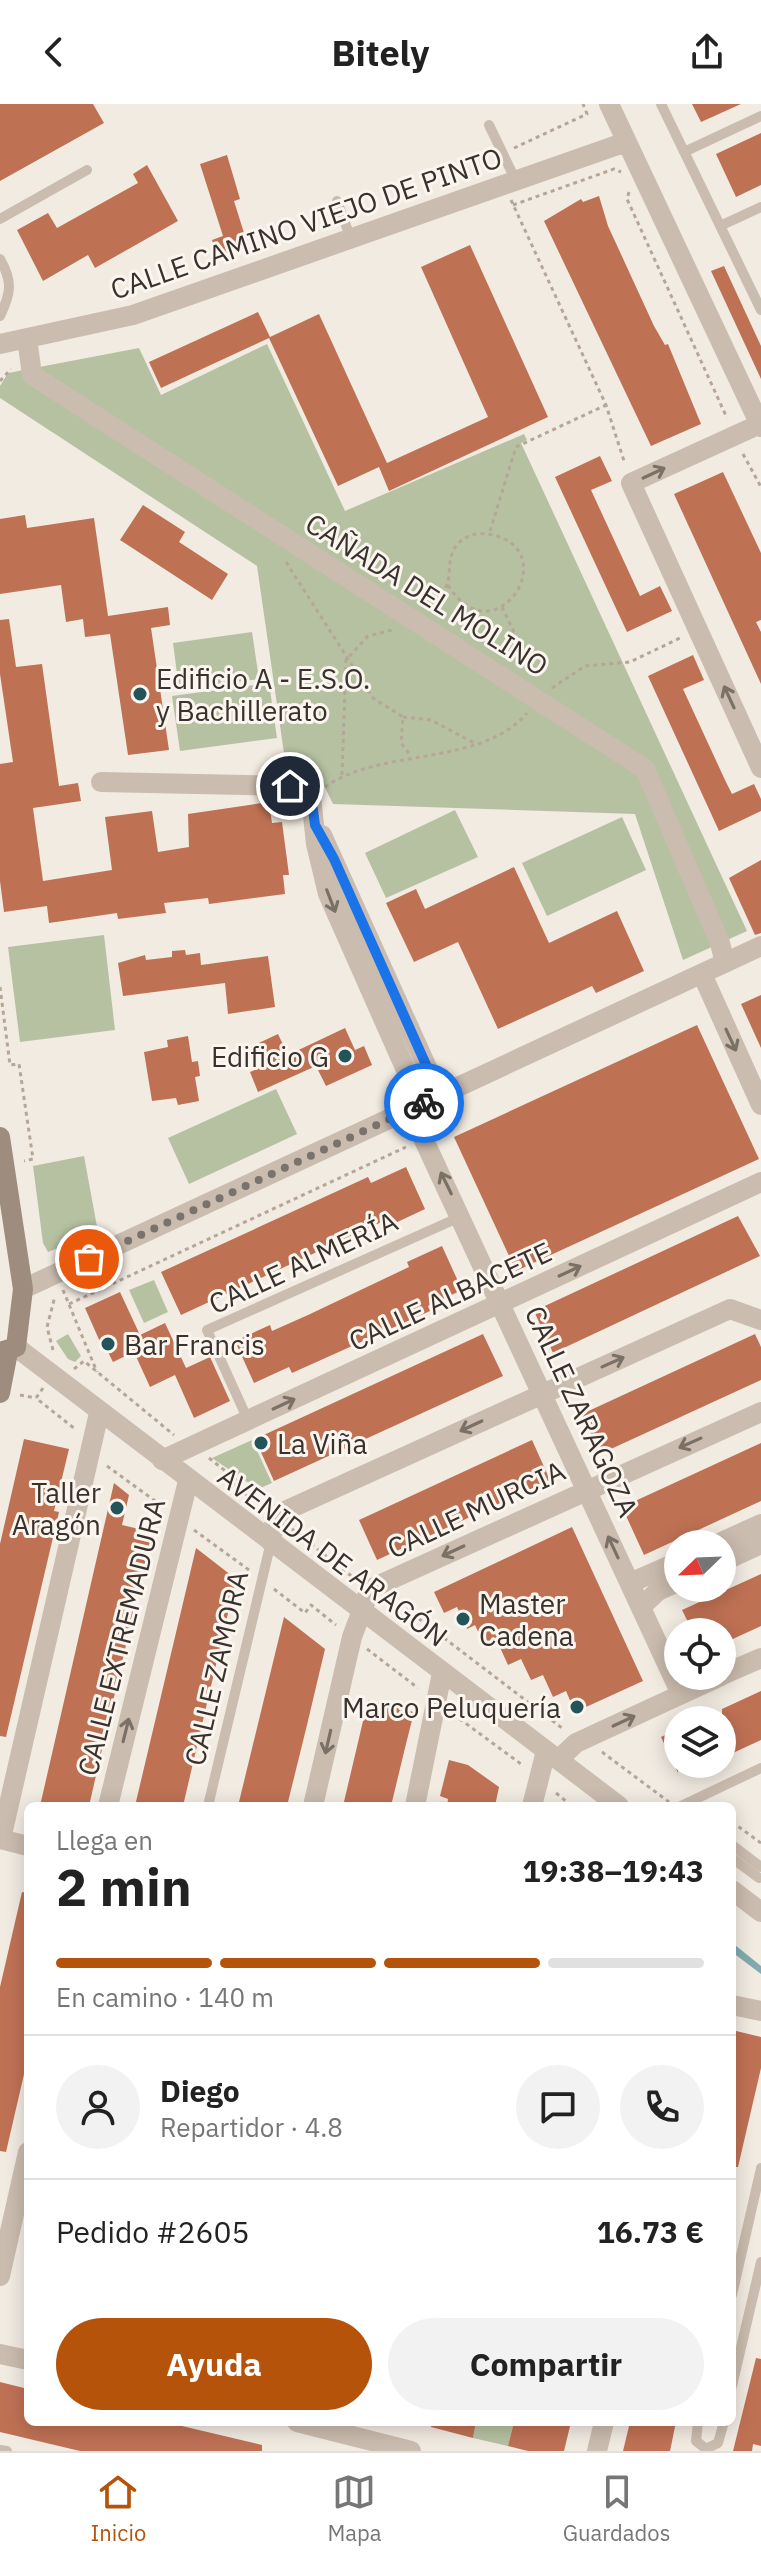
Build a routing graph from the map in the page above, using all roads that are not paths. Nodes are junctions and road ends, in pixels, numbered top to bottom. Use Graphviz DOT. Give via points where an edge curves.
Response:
graph roads {
  1 [pos="609,104"];
  2 [pos="661,104"];
  3 [pos="761,116"];
  4 [pos="489,125"];
  5 [pos="626,142"];
  6 [pos="684,152"];
  7 [pos="87,170"];
  8 [pos="510,183"];
  9 [pos="337,201"];
  10 [pos="761,207"];
  11 [pos="0,219"];
  12 [pos="720,226"];
  13 [pos="351,239"];
  14 [pos="0,259"];
  15 [pos="761,308"];
  16 [pos="0,316"];
  17 [pos="27,338"];
  18 [pos="0,344"];
  19 [pos="760,426"];
  20 [pos="761,768"];
  21 [pos="101,782"];
  22 [pos="761,946"];
  23 [pos="725,963"];
  24 [pos="702,974"];
  25 [pos="424,1103"];
  26 [pos="761,1105"];
  27 [pos="0,1137"];
  28 [pos="2,1172"];
  29 [pos="761,1182"];
  30 [pos="0,1198"];
  31 [pos="462,1216"];
  32 [pos="0,1264"];
  33 [pos="22,1281"];
  34 [pos="501,1304"];
  35 [pos="761,1320"];
  36 [pos="8,1350"];
  37 [pos="0,1393"];
  38 [pos="542,1393"];
  39 [pos="761,1412"];
  40 [pos="99,1413"];
  41 [pos="248,1421"];
  42 [pos="162,1460"];
  43 [pos="188,1481"];
  44 [pos="587,1489"];
  45 [pos="761,1524"];
  46 [pos="736,1535"];
  47 [pos="271,1542"];
  48 [pos="761,1544"];
  49 [pos="736,1556"];
  50 [pos="664,1568"];
  51 [pos="630,1583"];
  52 [pos="664,1588"];
  53 [pos="641,1607"];
  54 [pos="362,1613"];
  55 [pos="761,1658"];
  56 [pos="736,1669"];
  57 [pos="442,1673"];
  58 [pos="690,1690"];
  59 [pos="681,1694"];
  60 [pos="552,1755"];
  61 [pos="761,1768"];
  62 [pos="109,1802"];
  63 [pos="209,1802"];
  64 [pos="314,1802"];
  65 [pos="416,1802"];
  66 [pos="534,1802"];
  67 [pos="614,1802"];
  68 [pos="689,1802"];
  69 [pos="0,1841"];
  70 [pos="24,1845"];
  71 [pos="736,1849"];
  72 [pos="736,1860"];
  73 [pos="760,1872"];
  74 [pos="736,1893"];
  75 [pos="761,1911"];
  76 [pos="736,2006"];
  77 [pos="761,2011"];
  78 [pos="761,2168"];
  79 [pos="24,2170"];
  80 [pos="761,2262"];
  81 [pos="0,2276"];
  82 [pos="736,2277"];
  83 [pos="0,2354"];
  84 [pos="24,2359"];
  85 [pos="736,2369"];
  86 [pos="316,2426"];
  87 [pos="603,2426"];
  88 [pos="698,2426"];
  89 [pos="723,2426"];
  90 [pos="375,2438"];
  91 [pos="0,2450"];
  92 [pos="7,2451"];
  93 [pos="411,2451"];
  94 [pos="597,2451"];
  1 -- 5 [label="street"];
  2 -- 6 [label="lane"];
  3 -- 6 [label="lane"];
  4 -- 8 [label="lane"];
  5 -- 8 [label="street, CALLE CAMINO VIEJO DE PINTO"];
  5 -- 19 [label="street" via="638,184"];
  6 -- 12 [label="lane"];
  7 -- 11 [label="lane"];
  8 -- 13 [label="street, CALLE CAMINO VIEJO DE PINTO"];
  9 -- 13 [label="lane"];
  10 -- 12 [label="lane"];
  12 -- 15 [label="lane"];
  13 -- 17 [label="street, CALLE CAMINO VIEJO DE PINTO" via="133,315"];
  14 -- 16 [label="lane" via="11,293"];
  17 -- 18 [label="street, CALLE CAMINO VIEJO DE PINTO"];
  17 -- 23 [label="street, CAÑADA DEL MOLINO" via="32,375 541,696 645,769"];
  20 -- 19 [label="street, one-way" via="631,483"];
  21 -- 25 [label="street, CALLE ZARAGOZA" via="290,786 311,796 315,825 341,874"];
  22 -- 23 [label="street"];
  23 -- 24 [label="street"];
  24 -- 25 [label="street"];
  24 -- 26 [label="street, one-way"];
  31 -- 25 [label="street, CALLE ZARAGOZA, one-way" via="424,1139"];
  25 -- 33 [label="street"];
  27 -- 28 [label="street"];
  28 -- 30 [label="street"];
  28 -- 33 [label="street"];
  34 -- 29 [label="street, CALLE ALBACETE, one-way"];
  31 -- 34 [label="street, CALLE ZARAGOZA"];
  31 -- 41 [label="lane, CALLE ALMERÍA" via="207,1330"];
  32 -- 33 [label="street"];
  33 -- 36 [label="street"];
  34 -- 38 [label="street, CALLE ZARAGOZA"];
  41 -- 34 [label="street, CALLE ALBACETE, one-way"];
  38 -- 35 [label="street, one-way" via="730,1309"];
  36 -- 37 [label="street"];
  36 -- 40 [label="street, AVENIDA DE ARAGÓN"];
  38 -- 44 [label="street, CALLE ZARAGOZA"];
  38 -- 47 [label="street, one-way" via="276,1515"];
  39 -- 44 [label="street, CALLE MURCIA, one-way"];
  40 -- 42 [label="street, AVENIDA DE ARAGÓN"];
  40 -- 69 [label="street"];
  41 -- 42 [label="street, CALLE ALBACETE"];
  42 -- 43 [label="street, AVENIDA DE ARAGÓN"];
  43 -- 47 [label="street, AVENIDA DE ARAGÓN"];
  62 -- 43 [label="street, CALLE EXTREMADURA, one-way"];
  51 -- 44 [label="street, CALLE ZARAGOZA, one-way"];
  44 -- 54 [label="street, CALLE MURCIA, one-way" via="370,1589"];
  45 -- 46 [label="street"];
  47 -- 54 [label="street, AVENIDA DE ARAGÓN"];
  47 -- 63 [label="lane, CALLE ZAMORA"];
  48 -- 49 [label="street"];
  50 -- 51 [label="street"];
  51 -- 53 [label="street, CALLE ZARAGOZA"];
  52 -- 53 [label="street"];
  53 -- 59 [label="street, CALLE ZARAGOZA"];
  54 -- 57 [label="street, AVENIDA DE ARAGÓN"];
  54 -- 64 [label="street, CALLE MURCIA, one-way"];
  55 -- 56 [label="street"];
  57 -- 60 [label="street, AVENIDA DE ARAGÓN"];
  57 -- 65 [label="street"];
  58 -- 59 [label="street"];
  60 -- 59 [label="street, one-way"];
  60 -- 66 [label="street"];
  60 -- 67 [label="street, AVENIDA DE ARAGÓN"];
  61 -- 68 [label="lane"];
  69 -- 70 [label="street"];
  71 -- 73 [label="lane"];
  72 -- 73 [label="lane"];
  74 -- 75 [label="street"];
  76 -- 77 [label="street"];
  78 -- 82 [label="lane"];
  79 -- 81 [label="street"];
  80 -- 85 [label="lane"];
  83 -- 84 [label="street"];
  86 -- 90 [label="street"];
  87 -- 94 [label="street"];
  88 -- 89 [label="lane" via="696,2441 706,2449 718,2443"];
  90 -- 93 [label="street"];
  91 -- 92 [label="lane"];
}
